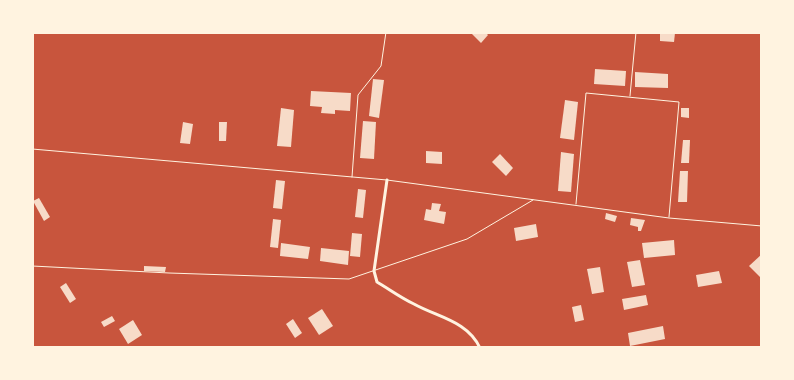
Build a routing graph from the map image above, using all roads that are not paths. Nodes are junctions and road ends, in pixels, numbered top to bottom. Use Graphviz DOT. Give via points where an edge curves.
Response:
graph roads {
  1 [pos="386,32"];
  2 [pos="636,32"];
  3 [pos="629,97"];
  4 [pos="32,149"];
  5 [pos="352,177"];
  6 [pos="387,180"];
  7 [pos="533,200"];
  8 [pos="576,206"];
  9 [pos="669,218"];
  10 [pos="762,226"];
  11 [pos="32,266"];
  12 [pos="374,271"];
  13 [pos="480,348"];
  1 -- 5 [label="lane" via="381,66 358,96"];
  2 -- 3 [label="lane"];
  3 -- 8 [label="lane" via="586,93"];
  3 -- 9 [label="lane" via="679,102"];
  4 -- 5 [label="lane"];
  5 -- 6 [label="lane"];
  6 -- 7 [label="lane"];
  6 -- 12 [label="street"];
  7 -- 8 [label="lane"];
  7 -- 12 [label="lane" via="468,239"];
  8 -- 9 [label="lane"];
  9 -- 10 [label="lane"];
  11 -- 12 [label="lane" via="349,279"];
  12 -- 13 [label="street" via="377,282 414,304 462,326 477,340"];
}
